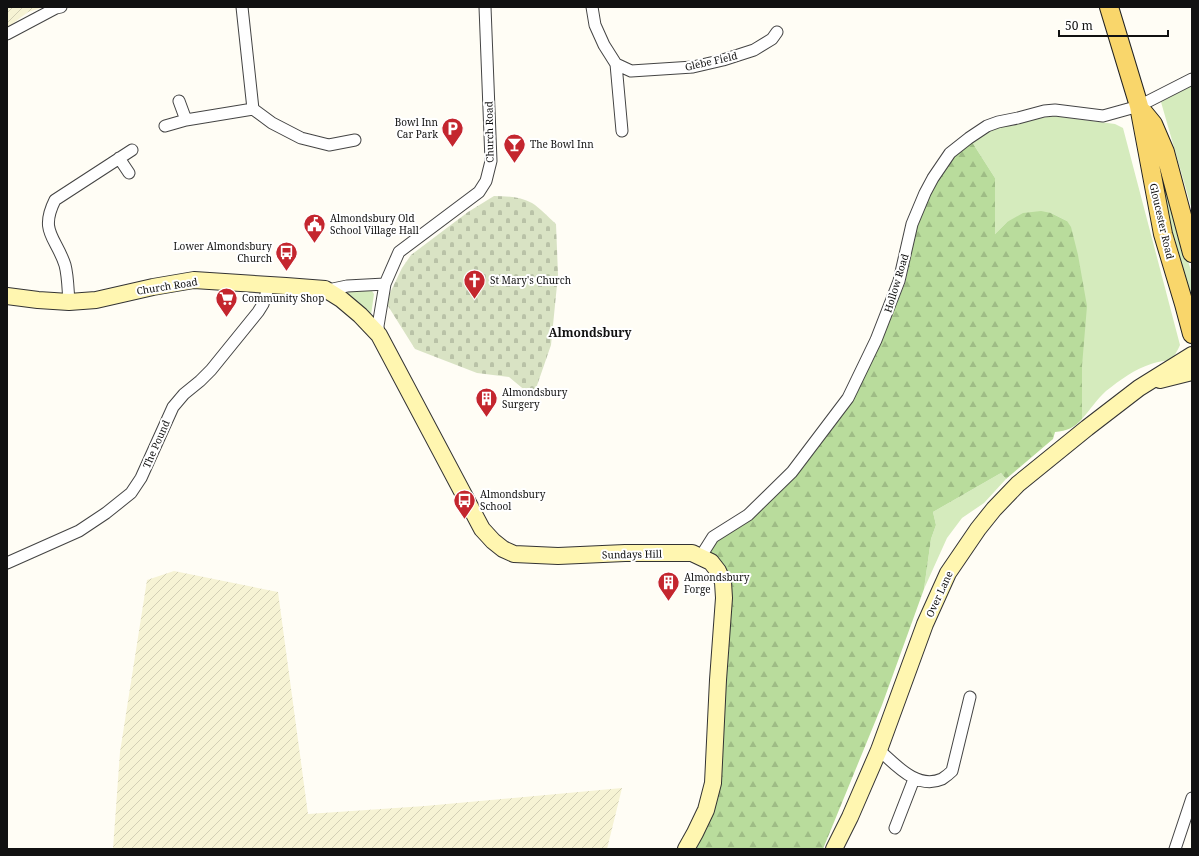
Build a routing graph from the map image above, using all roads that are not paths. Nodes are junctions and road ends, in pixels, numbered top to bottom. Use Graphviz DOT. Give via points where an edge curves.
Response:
graph roads {
  1 [pos="61,7"];
  2 [pos="242,7"];
  3 [pos="484,7"];
  4 [pos="592,7"];
  5 [pos="1109,7"];
  6 [pos="777,32"];
  7 [pos="7,34"];
  8 [pos="616,64"];
  9 [pos="1192,79"];
  10 [pos="179,101"];
  11 [pos="1139,106"];
  12 [pos="253,109"];
  13 [pos="186,120"];
  14 [pos="165,126"];
  15 [pos="622,131"];
  16 [pos="355,140"];
  17 [pos="132,150"];
  18 [pos="119,158"];
  19 [pos="129,173"];
  20 [pos="1192,253"];
  21 [pos="269,284"];
  22 [pos="385,284"];
  23 [pos="328,290"];
  24 [pos="7,296"];
  25 [pos="69,302"];
  26 [pos="1192,334"];
  27 [pos="379,335"];
  28 [pos="1192,355"];
  29 [pos="1192,372"];
  30 [pos="1147,383"];
  31 [pos="701,556"];
  32 [pos="7,563"];
  33 [pos="970,697"];
  34 [pos="879,750"];
  35 [pos="914,779"];
  36 [pos="1192,798"];
  37 [pos="894,828"];
  38 [pos="686,849"];
  39 [pos="834,849"];
  40 [pos="1175,849"];
  1 -- 7 [label="street"];
  2 -- 12 [label="street"];
  3 -- 22 [label="street, Church Road" via="491,161 486,180 479,192 398,252"];
  4 -- 8 [label="street" via="595,25"];
  5 -- 11 [label="main road, Gloucester Road"];
  6 -- 8 [label="street, Glebe Field" via="772,39 754,50 693,67 631,71"];
  8 -- 15 [label="street"];
  9 -- 11 [label="street, Hollow Road"];
  10 -- 13 [label="street"];
  11 -- 20 [label="main road, Gloucester Road" via="1153,124 1165,152"];
  11 -- 26 [label="main road, Gloucester Road" via="1163,234"];
  11 -- 31 [label="street, Hollow Road" via="1103,116 1055,110 998,122 987,126 950,153 932,178 922,199 912,224 898,281 876,340 848,398 792,472 748,515 713,537"];
  12 -- 13 [label="street"];
  12 -- 16 [label="street" via="272,123 301,138 329,145"];
  13 -- 14 [label="street"];
  17 -- 18 [label="street"];
  18 -- 19 [label="street"];
  18 -- 25 [label="street" via="55,200 50,210 48,228 65,265"];
  21 -- 23 [label="street, Church Road"];
  21 -- 25 [label="street, Church Road" via="194,280 96,300"];
  21 -- 32 [label="street, The Pound" via="258,312 211,370 173,407 141,478 131,493 79,531"];
  22 -- 23 [label="street, Church Road"];
  22 -- 27 [label="street, Church Road" via="378,326"];
  23 -- 27 [label="street, Church Road" via="360,315"];
  24 -- 25 [label="street, Church Road"];
  27 -- 31 [label="street, Sundays Hill" via="482,529 502,549 514,554 558,556 692,553"];
  28 -- 30 [label="street, Over Lane"];
  29 -- 30 [label="street, Over Lane"];
  30 -- 34 [label="street, Over Lane" via="1018,484 978,529 948,572 925,624"];
  31 -- 38 [label="street" via="711,562 718,571 724,582 724,598 713,783 706,810"];
  33 -- 35 [label="street" via="952,771 942,779"];
  34 -- 35 [label="street"];
  34 -- 39 [label="street, Over Lane"];
  35 -- 37 [label="street"];
  36 -- 40 [label="street"];
}
